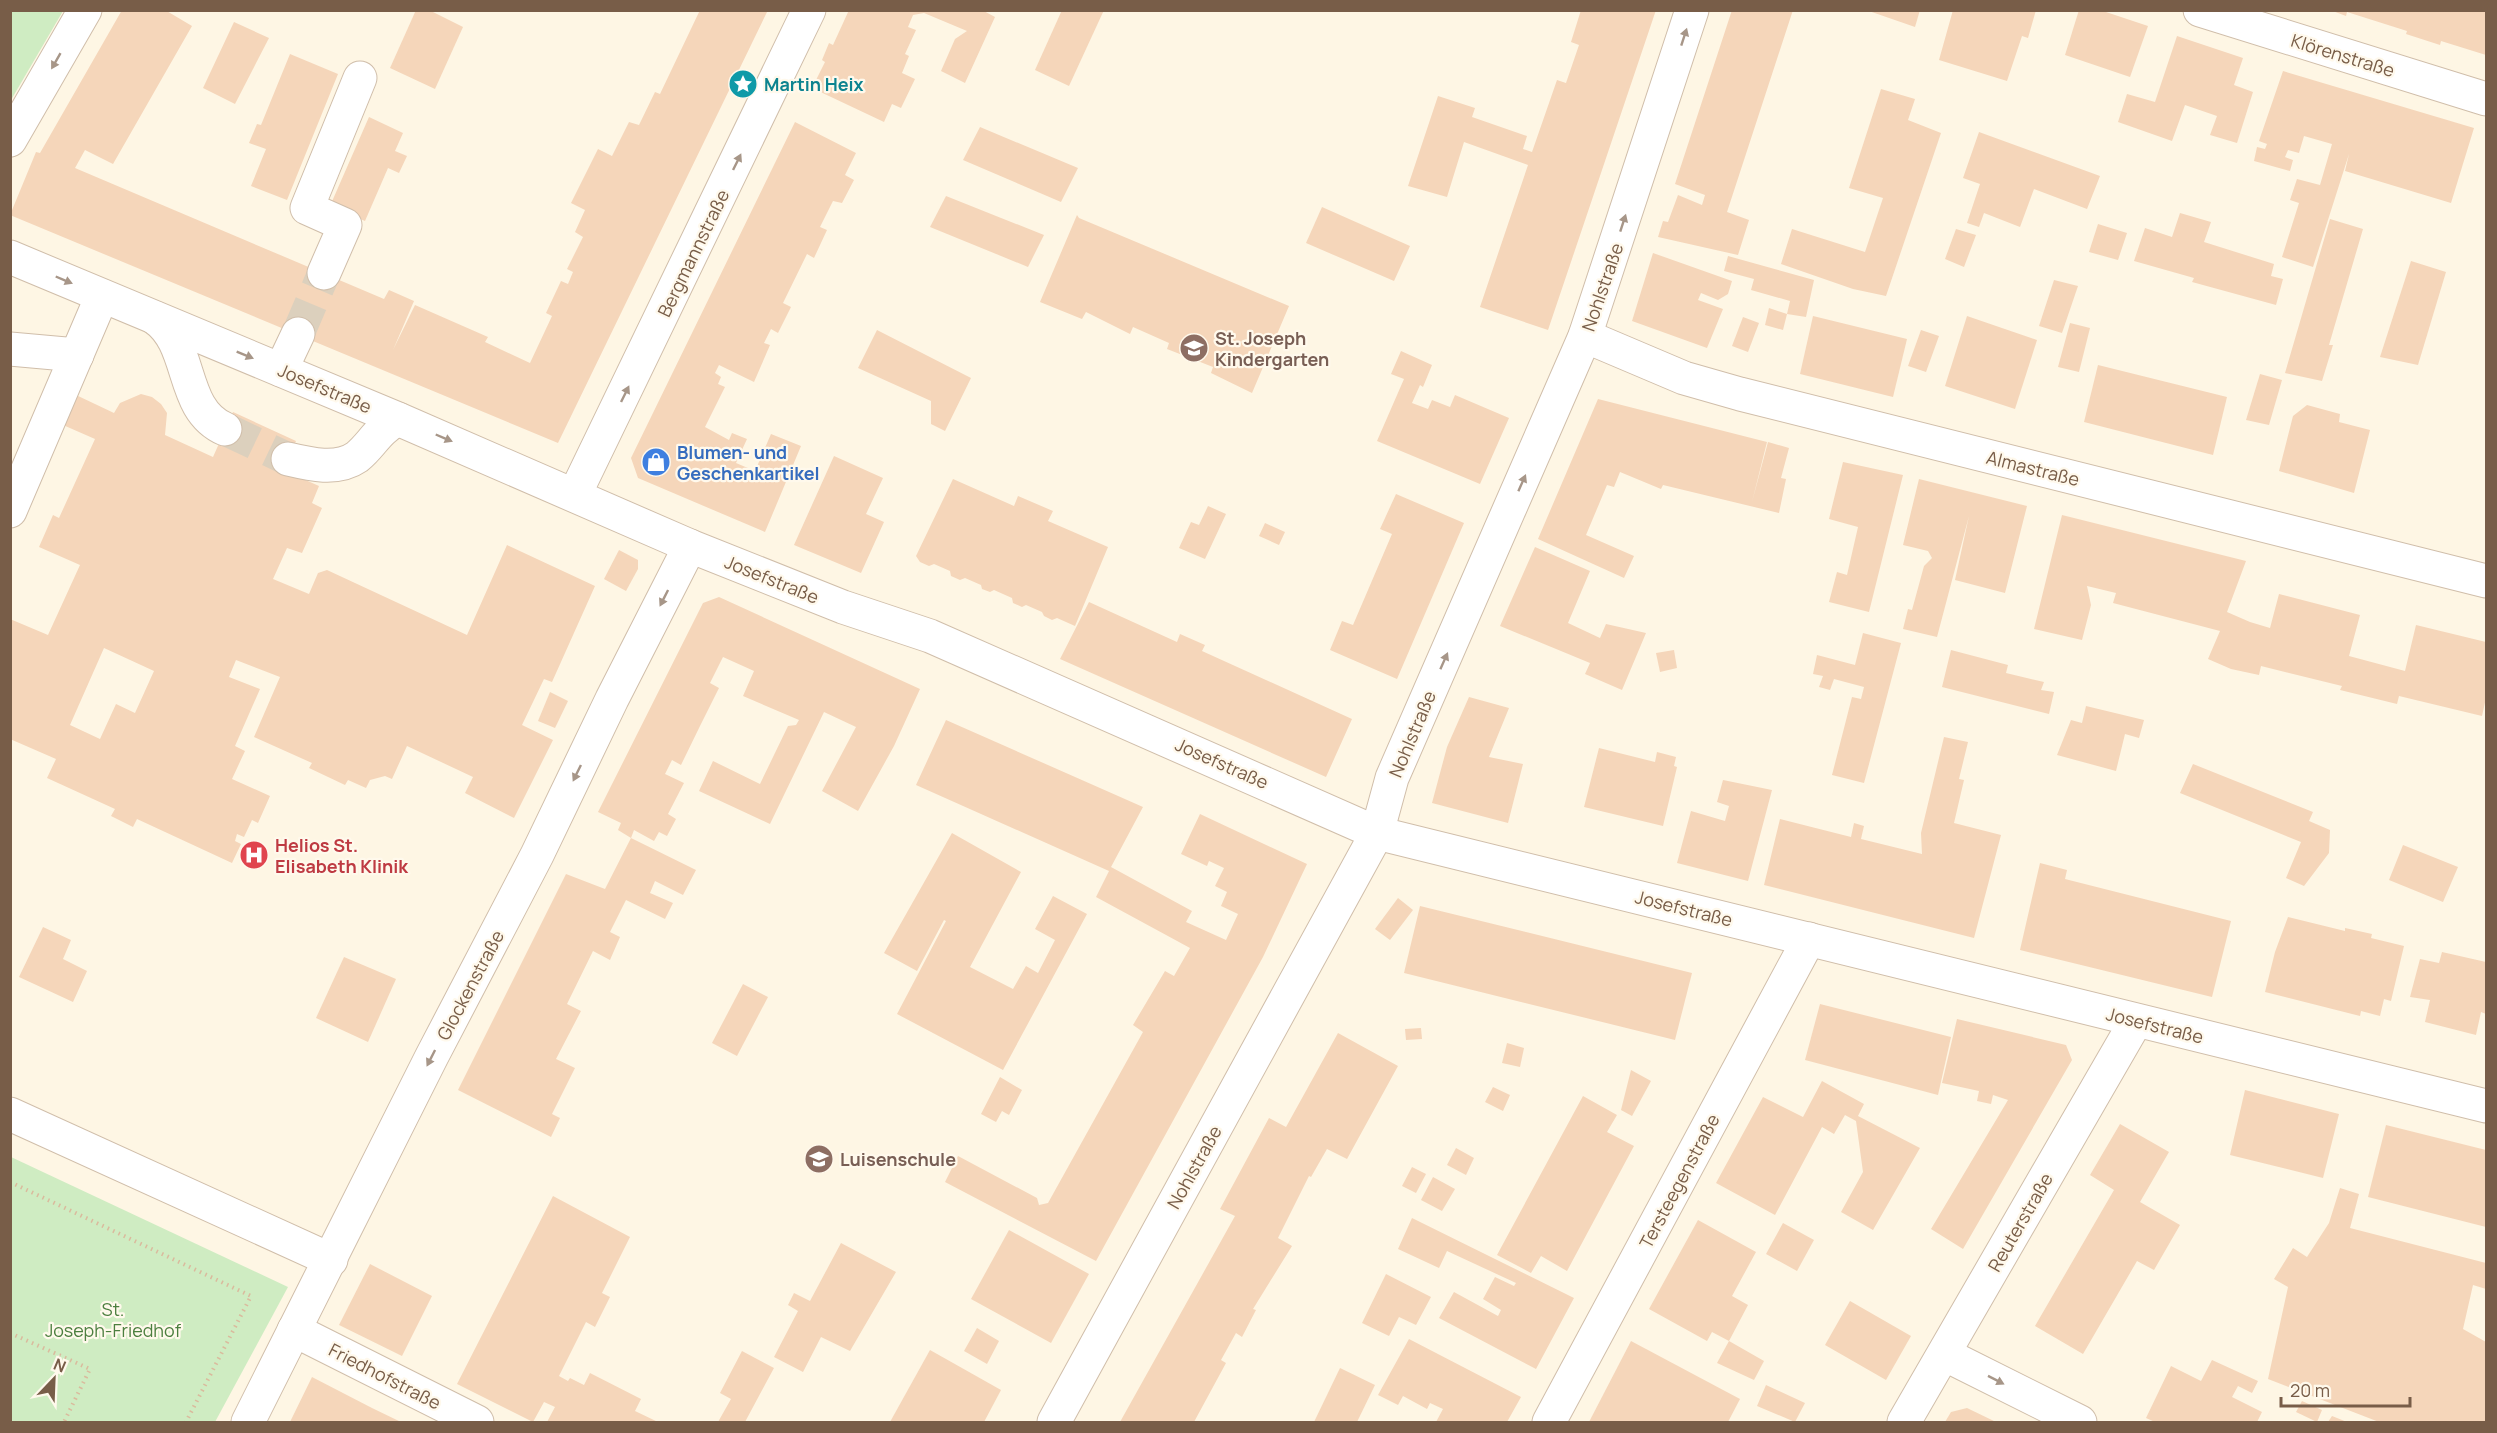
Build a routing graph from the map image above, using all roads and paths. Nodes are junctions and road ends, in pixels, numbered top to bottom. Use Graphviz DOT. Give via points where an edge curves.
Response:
graph roads {
  1 [pos="85,10"];
  2 [pos="809,10"];
  3 [pos="1692,10"];
  4 [pos="2200,10"];
  5 [pos="360,78"];
  6 [pos="2487,99"];
  7 [pos="10,140"];
  8 [pos="10,257"];
  9 [pos="324,273"];
  10 [pos="102,296"];
  11 [pos="154,317"];
  12 [pos="298,333"];
  13 [pos="1585,336"];
  14 [pos="10,349"];
  15 [pos="77,355"];
  16 [pos="281,370"];
  17 [pos="398,419"];
  18 [pos="225,429"];
  19 [pos="288,459"];
  20 [pos="575,494"];
  21 [pos="10,510"];
  22 [pos="690,546"];
  23 [pos="2487,581"];
  24 [pos="1377,833"];
  25 [pos="1809,939"];
  26 [pos="2136,1021"];
  27 [pos="2487,1106"];
  28 [pos="10,1114"];
  29 [pos="10,1182"];
  30 [pos="331,1260"];
  31 [pos="294,1330"];
  32 [pos="10,1333"];
  33 [pos="1944,1354"];
  34 [pos="64,1422"];
  35 [pos="186,1422"];
  36 [pos="248,1422"];
  37 [pos="477,1422"];
  38 [pos="1054,1422"];
  39 [pos="1549,1422"];
  40 [pos="1904,1422"];
  41 [pos="2080,1422"];
  1 -- 7 [label="street, one-way"];
  20 -- 2 [label="street, Bergmannstraße, one-way"];
  13 -- 3 [label="street, Nohlstraße, one-way"];
  4 -- 6 [label="street, Klörenstraße"];
  5 -- 9 [label="street" via="307,208 345,225"];
  8 -- 10 [label="street, Josefstraße, one-way"];
  10 -- 11 [label="street, Josefstraße"];
  10 -- 15 [label="street"];
  11 -- 16 [label="street, Josefstraße, one-way"];
  11 -- 18 [label="street" via="176,342 200,409"];
  12 -- 16 [label="street"];
  13 -- 23 [label="street, Almastraße" via="1684,378 1740,394"];
  24 -- 13 [label="street, Nohlstraße, one-way" via="1392,778"];
  14 -- 15 [label="street"];
  15 -- 21 [label="street"];
  16 -- 17 [label="street, Josefstraße"];
  17 -- 19 [label="street" via="380,430 356,457 340,463 322,466"];
  17 -- 20 [label="street, Josefstraße, one-way"];
  20 -- 22 [label="street, Josefstraße"];
  22 -- 24 [label="street, Josefstraße" via="843,607 930,636"];
  22 -- 30 [label="street, Glockenstraße, one-way"];
  24 -- 25 [label="street, Josefstraße"];
  24 -- 38 [label="street, Nohlstraße"];
  25 -- 26 [label="street, Josefstraße"];
  25 -- 39 [label="street, Tersteegenstraße"];
  26 -- 27 [label="street, Josefstraße"];
  26 -- 33 [label="street, Reuterstraße"];
  28 -- 30 [label="street"];
  29 -- 35 [label="path" via="251,1296"];
  30 -- 31 [label="street, Glockenstraße"];
  31 -- 36 [label="street, Glockenstraße"];
  31 -- 37 [label="street, Friedhofstraße"];
  32 -- 34 [label="path" via="90,1369"];
  33 -- 40 [label="street, Reuterstraße"];
  33 -- 41 [label="street, one-way"];
}
